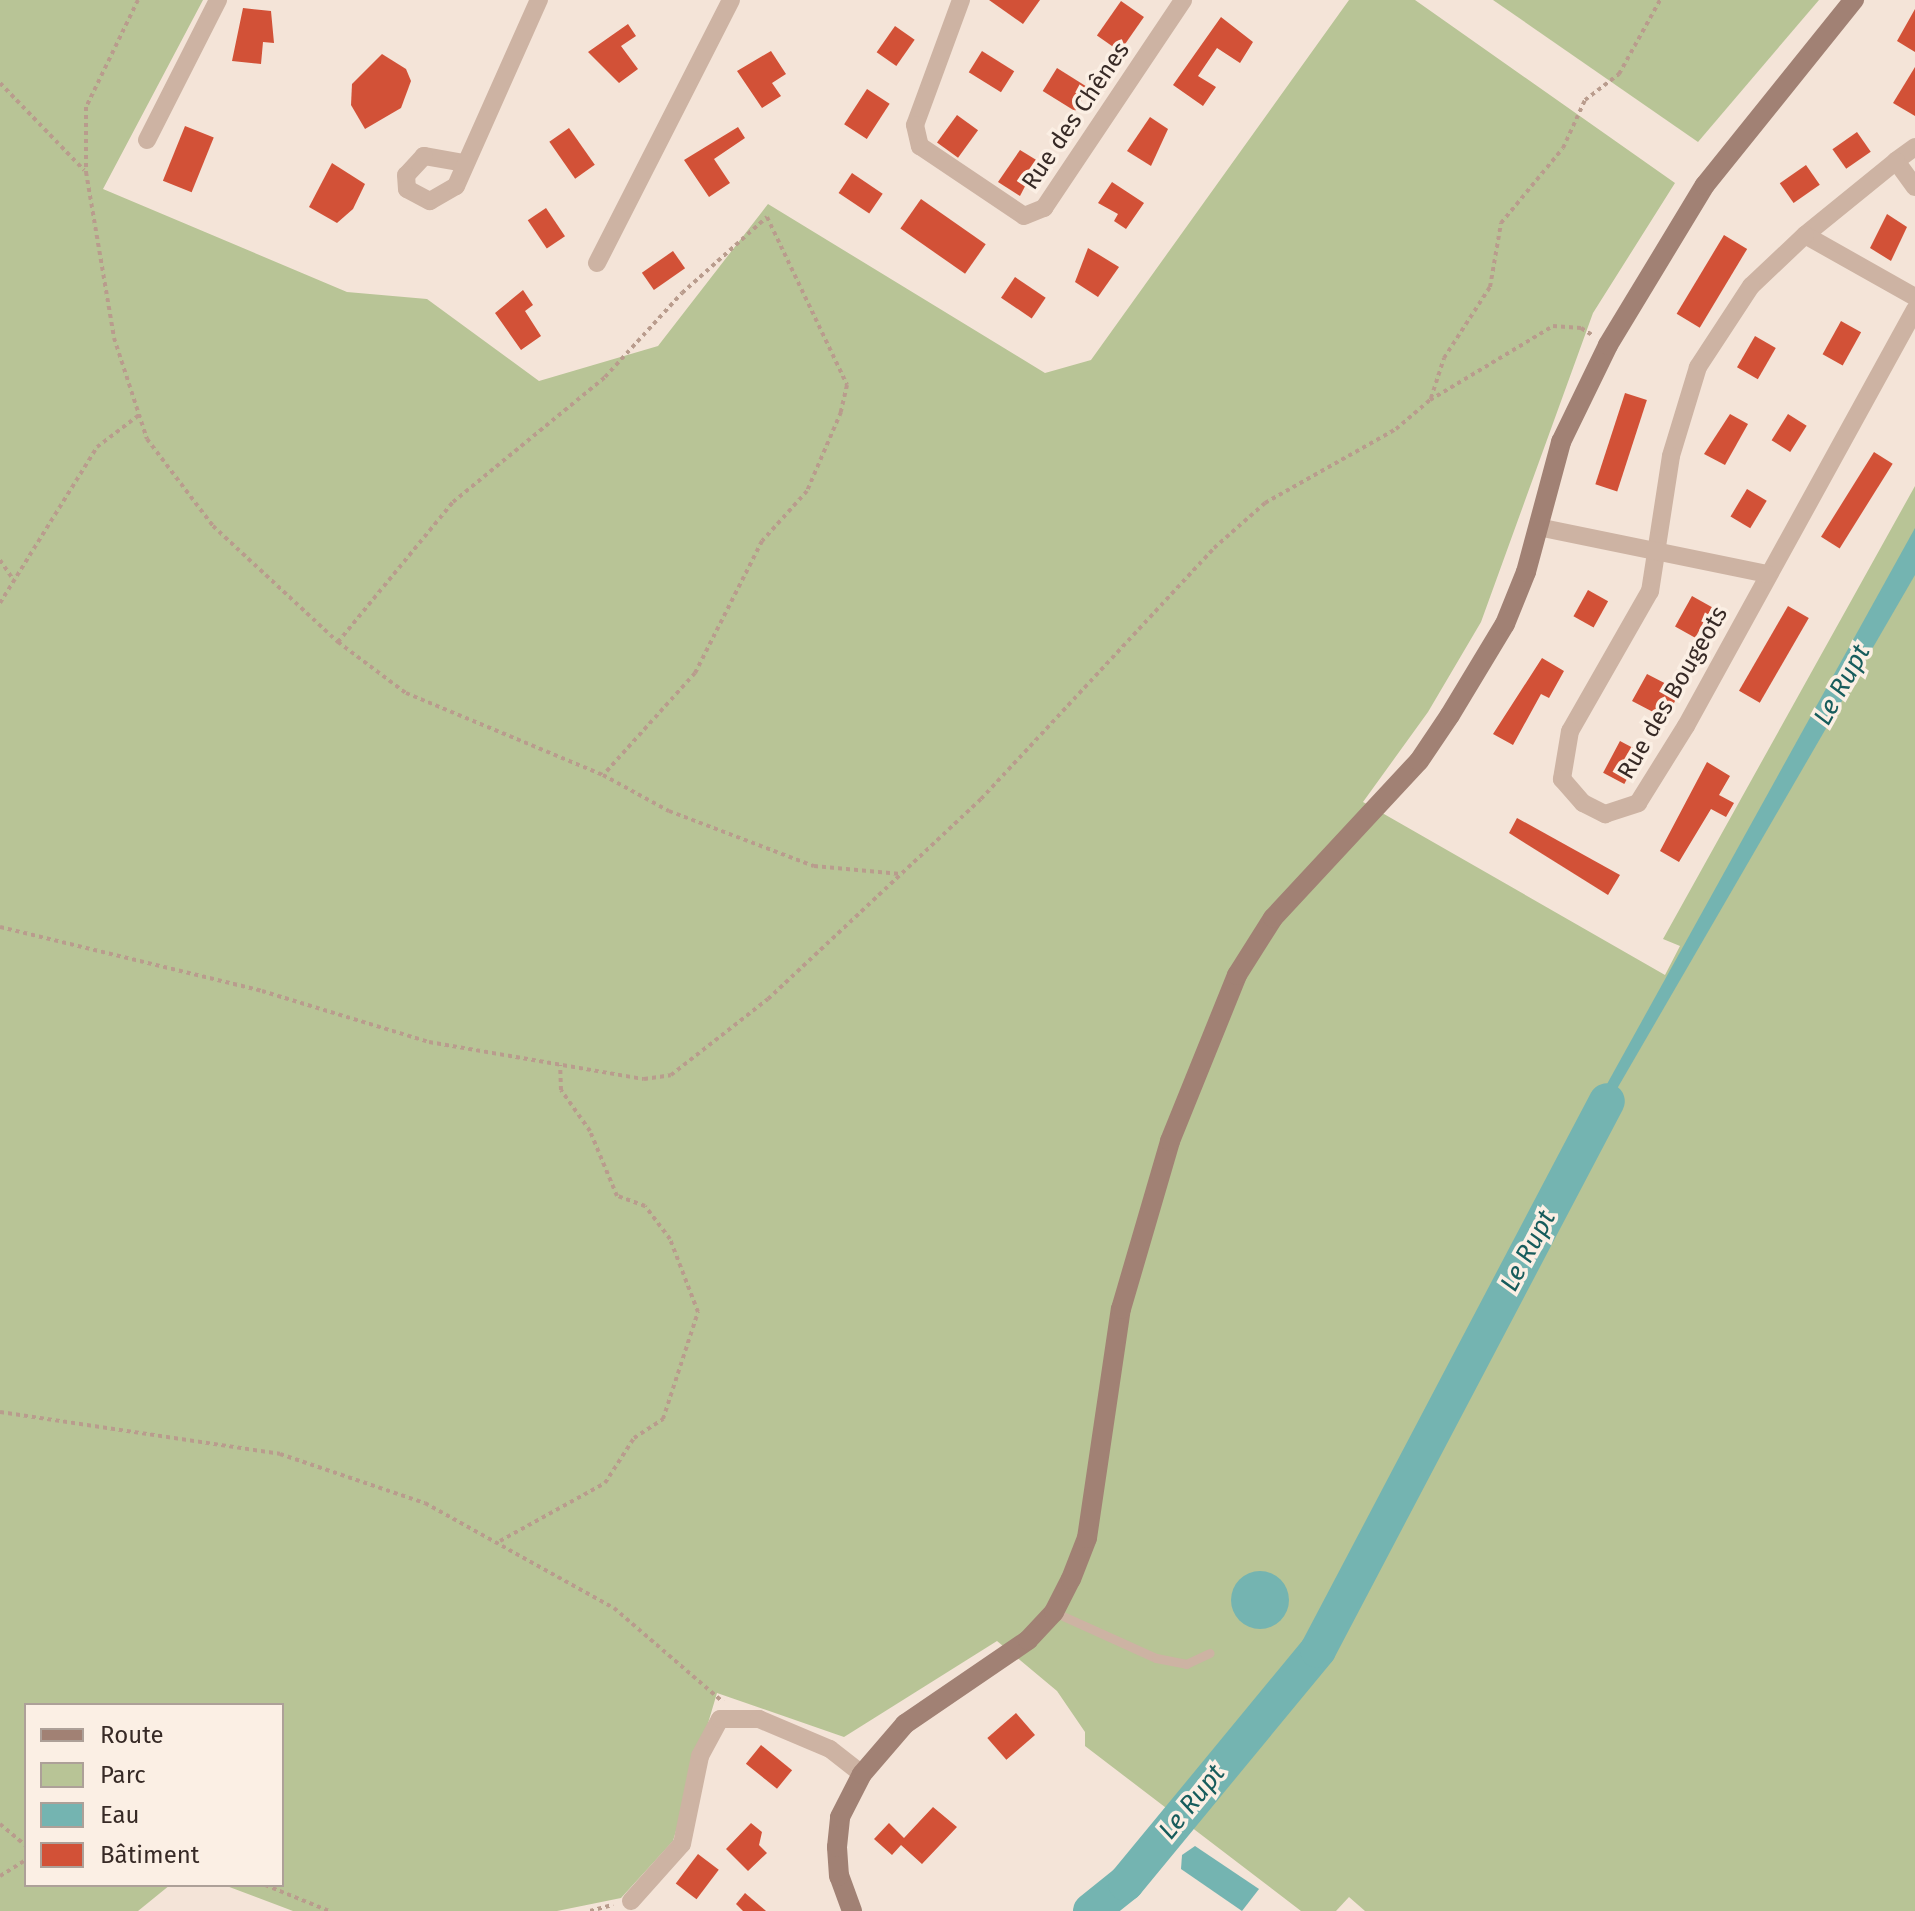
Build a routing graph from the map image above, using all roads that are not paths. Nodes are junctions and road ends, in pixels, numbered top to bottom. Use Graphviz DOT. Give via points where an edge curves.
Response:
graph roads {
  1 [pos="218,0"];
  2 [pos="539,0"];
  3 [pos="731,0"];
  4 [pos="961,0"];
  5 [pos="1183,0"];
  6 [pos="1854,0"];
  7 [pos="147,140"];
  8 [pos="1915,147"];
  9 [pos="1896,161"];
  10 [pos="464,163"];
  11 [pos="1915,187"];
  12 [pos="1805,235"];
  13 [pos="597,263"];
  14 [pos="1915,297"];
  15 [pos="1915,310"];
  16 [pos="1538,527"];
  17 [pos="1655,552"];
  18 [pos="1767,574"];
  19 [pos="1054,1612"];
  20 [pos="1210,1653"];
  21 [pos="862,1774"];
  22 [pos="631,1901"];
  23 [pos="852,1911"];
  1 -- 7 [label="street"];
  2 -- 10 [label="street"];
  3 -- 13 [label="street"];
  4 -- 5 [label="street, Rue des Chênes" via="915,125 920,146 1024,216 1044,208"];
  6 -- 16 [label="main road" via="1705,185 1608,345 1561,442"];
  8 -- 9 [label="street, Rue des Bougeots"];
  9 -- 11 [label="street"];
  9 -- 12 [label="street, Rue des Bougeots"];
  12 -- 14 [label="street"];
  12 -- 17 [label="street, Rue des Bougeots" via="1751,286 1698,367 1671,456"];
  15 -- 18 [label="street, Rue des Bougeots"];
  16 -- 17 [label="street"];
  16 -- 19 [label="main road" via="1505,624 1450,715 1419,761 1273,918 1208,1038 1170,1141 1121,1309 1087,1538"];
  17 -- 18 [label="street"];
  17 -- 18 [label="street, Rue des Bougeots" via="1650,591 1570,731 1562,779 1583,803 1605,814 1638,803"];
  19 -- 20 [label="lane" via="1156,1658 1186,1664"];
  19 -- 21 [label="main road" via="998,1666 905,1724"];
  21 -- 22 [label="street" via="830,1749 759,1719 720,1719 700,1756 682,1844"];
  21 -- 23 [label="main road" via="840,1817 837,1847 839,1876"];
}
